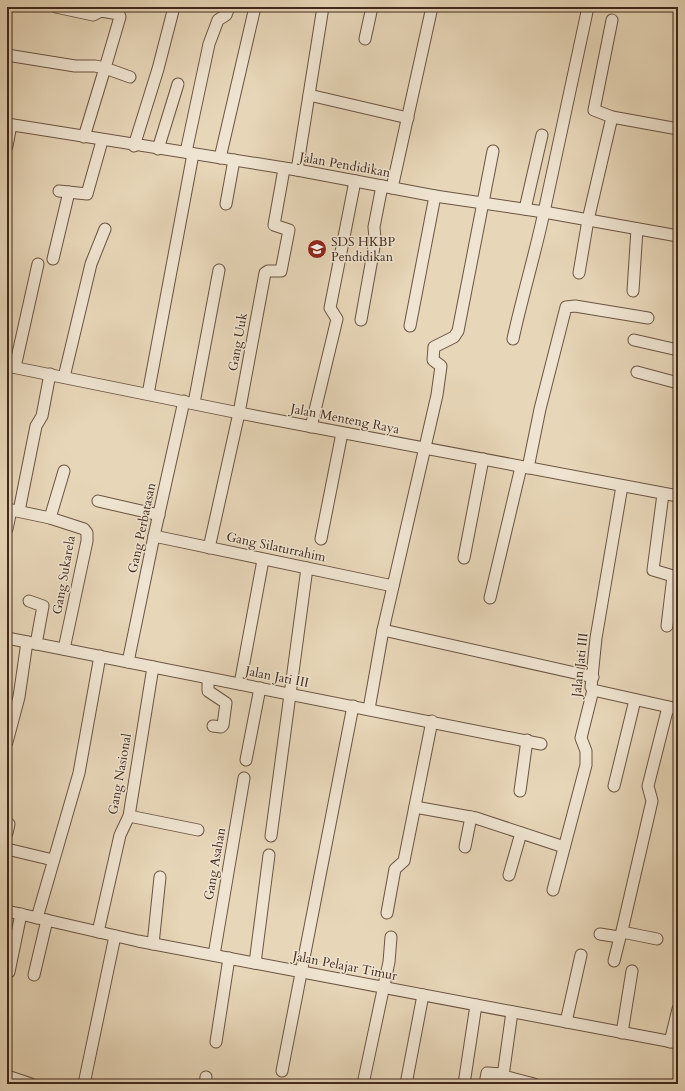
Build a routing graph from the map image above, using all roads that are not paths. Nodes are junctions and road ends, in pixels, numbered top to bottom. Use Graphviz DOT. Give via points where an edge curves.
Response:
graph roads {
  1 [pos="56,7"];
  2 [pos="174,7"];
  3 [pos="229,7"];
  4 [pos="255,7"];
  5 [pos="324,7"];
  6 [pos="372,7"];
  7 [pos="432,7"];
  8 [pos="588,7"];
  9 [pos="612,20"];
  10 [pos="365,39"];
  11 [pos="7,55"];
  12 [pos="105,68"];
  13 [pos="130,77"];
  14 [pos="178,84"];
  15 [pos="309,95"];
  16 [pos="612,117"];
  17 [pos="408,118"];
  18 [pos="9,125"];
  19 [pos="678,129"];
  20 [pos="542,136"];
  21 [pos="84,137"];
  22 [pos="102,141"];
  23 [pos="7,146"];
  24 [pos="134,146"];
  25 [pos="158,149"];
  26 [pos="493,152"];
  27 [pos="189,153"];
  28 [pos="220,158"];
  29 [pos="234,160"];
  30 [pos="284,169"];
  31 [pos="297,170"];
  32 [pos="355,181"];
  33 [pos="387,187"];
  34 [pos="435,196"];
  35 [pos="226,204"];
  36 [pos="483,204"];
  37 [pos="525,209"];
  38 [pos="544,212"];
  39 [pos="588,220"];
  40 [pos="105,229"];
  41 [pos="637,229"];
  42 [pos="678,236"];
  43 [pos="53,259"];
  44 [pos="38,264"];
  45 [pos="219,270"];
  46 [pos="579,274"];
  47 [pos="633,291"];
  48 [pos="648,318"];
  49 [pos="361,320"];
  50 [pos="410,326"];
  51 [pos="513,340"];
  52 [pos="634,340"];
  53 [pos="678,350"];
  54 [pos="11,367"];
  55 [pos="638,372"];
  56 [pos="50,374"];
  57 [pos="64,377"];
  58 [pos="678,383"];
  59 [pos="148,394"];
  60 [pos="189,402"];
  61 [pos="239,413"];
  62 [pos="311,427"];
  63 [pos="342,433"];
  64 [pos="425,448"];
  65 [pos="483,459"];
  66 [pos="525,467"];
  67 [pos="64,471"];
  68 [pos="622,486"];
  69 [pos="663,494"];
  70 [pos="677,495"];
  71 [pos="98,501"];
  72 [pos="12,510"];
  73 [pos="159,515"];
  74 [pos="50,518"];
  75 [pos="7,529"];
  76 [pos="154,536"];
  77 [pos="321,539"];
  78 [pos="209,548"];
  79 [pos="464,558"];
  80 [pos="263,560"];
  81 [pos="307,568"];
  82 [pos="393,586"];
  83 [pos="490,598"];
  84 [pos="29,601"];
  85 [pos="667,626"];
  86 [pos="383,630"];
  87 [pos="7,638"];
  88 [pos="32,643"];
  89 [pos="64,649"];
  90 [pos="100,656"];
  91 [pos="128,662"];
  92 [pos="153,667"];
  93 [pos="593,677"];
  94 [pos="208,678"];
  95 [pos="240,684"];
  96 [pos="260,688"];
  97 [pos="593,690"];
  98 [pos="289,694"];
  99 [pos="635,700"];
  100 [pos="353,706"];
  101 [pos="673,708"];
  102 [pos="370,710"];
  103 [pos="432,721"];
  104 [pos="213,726"];
  105 [pos="526,740"];
  106 [pos="7,742"];
  107 [pos="541,744"];
  108 [pos="246,760"];
  109 [pos="244,778"];
  110 [pos="614,786"];
  111 [pos="520,791"];
  112 [pos="415,807"];
  113 [pos="129,816"];
  114 [pos="471,817"];
  115 [pos="198,830"];
  116 [pos="521,833"];
  117 [pos="271,836"];
  118 [pos="465,847"];
  119 [pos="564,847"];
  120 [pos="7,849"];
  121 [pos="269,855"];
  122 [pos="53,860"];
  123 [pos="509,875"];
  124 [pos="160,878"];
  125 [pos="553,890"];
  126 [pos="7,911"];
  127 [pos="387,912"];
  128 [pos="21,914"];
  129 [pos="42,919"];
  130 [pos="98,932"];
  131 [pos="600,934"];
  132 [pos="621,934"];
  133 [pos="115,936"];
  134 [pos="391,937"];
  135 [pos="657,939"];
  136 [pos="153,944"];
  137 [pos="214,955"];
  138 [pos="581,955"];
  139 [pos="230,958"];
  140 [pos="614,961"];
  141 [pos="255,963"];
  142 [pos="632,971"];
  143 [pos="9,972"];
  144 [pos="301,972"];
  145 [pos="34,975"];
  146 [pos="383,987"];
  147 [pos="423,995"];
  148 [pos="476,1005"];
  149 [pos="678,1009"];
  150 [pos="512,1012"];
  151 [pos="566,1022"];
  152 [pos="622,1033"];
  153 [pos="216,1042"];
  154 [pos="674,1043"];
  155 [pos="282,1071"];
  156 [pos="503,1074"];
  157 [pos="7,1076"];
  158 [pos="31,1084"];
  159 [pos="84,1084"];
  160 [pos="363,1084"];
  161 [pos="406,1084"];
  162 [pos="464,1084"];
  163 [pos="484,1084"];
  164 [pos="534,1084"];
  1 -- 12 [label="street" via="93,15 101,11 120,15"];
  2 -- 24 [label="street"];
  3 -- 27 [label="street" via="226,15 218,20 209,44"];
  4 -- 28 [label="street"];
  5 -- 15 [label="street"];
  6 -- 10 [label="street"];
  7 -- 17 [label="street"];
  8 -- 38 [label="street"];
  9 -- 16 [label="street" via="594,109"];
  11 -- 12 [label="street"];
  12 -- 13 [label="street"];
  12 -- 21 [label="street"];
  14 -- 25 [label="street"];
  15 -- 17 [label="street"];
  15 -- 31 [label="street"];
  16 -- 19 [label="street"];
  16 -- 39 [label="street"];
  17 -- 33 [label="street"];
  18 -- 21 [label="street, Jalan Pendidikan"];
  18 -- 23 [label="street"];
  20 -- 37 [label="street"];
  21 -- 22 [label="street, Jalan Pendidikan"];
  22 -- 24 [label="street, Jalan Pendidikan"];
  22 -- 43 [label="street" via="87,194 64,191"];
  24 -- 25 [label="street, Jalan Pendidikan"];
  25 -- 27 [label="street, Jalan Pendidikan"];
  26 -- 36 [label="street"];
  27 -- 28 [label="street, Jalan Pendidikan"];
  27 -- 59 [label="street"];
  28 -- 29 [label="street, Jalan Pendidikan"];
  29 -- 30 [label="street, Jalan Pendidikan"];
  29 -- 35 [label="street"];
  30 -- 31 [label="street, Jalan Pendidikan"];
  30 -- 61 [label="street, Gang Uuk" via="274,225 289,230 288,239 282,271 265,273"];
  31 -- 32 [label="street, Jalan Pendidikan"];
  32 -- 33 [label="street, Jalan Pendidikan"];
  32 -- 62 [label="street" via="330,308 337,319"];
  33 -- 34 [label="street, Jalan Pendidikan"];
  33 -- 49 [label="street" via="374,227 374,246"];
  34 -- 36 [label="street, Jalan Pendidikan"];
  34 -- 50 [label="street"];
  36 -- 37 [label="street, Jalan Pendidikan"];
  36 -- 64 [label="street" via="458,331 454,338 434,347 433,360 442,366"];
  37 -- 38 [label="street, Jalan Pendidikan"];
  38 -- 39 [label="street, Jalan Pendidikan"];
  38 -- 51 [label="street" via="521,298"];
  39 -- 41 [label="street, Jalan Pendidikan"];
  39 -- 46 [label="street"];
  40 -- 57 [label="street" via="91,264"];
  41 -- 42 [label="street, Jalan Pendidikan"];
  41 -- 47 [label="street"];
  44 -- 54 [label="street"];
  45 -- 60 [label="street, Gang Perbatasan"];
  48 -- 66 [label="street" via="575,306 566,308"];
  52 -- 53 [label="street"];
  54 -- 56 [label="street, Jalan Menteng Raya"];
  55 -- 58 [label="street"];
  56 -- 57 [label="street, Jalan Menteng Raya"];
  56 -- 72 [label="street" via="42,416 36,426"];
  57 -- 59 [label="street, Jalan Menteng Raya"];
  59 -- 60 [label="street, Jalan Menteng Raya"];
  60 -- 61 [label="street, Jalan Menteng Raya"];
  60 -- 73 [label="street, Gang Perbatasan"];
  61 -- 62 [label="street, Jalan Menteng Raya"];
  61 -- 78 [label="street, Gang Uuk"];
  62 -- 63 [label="street, Jalan Menteng Raya"];
  63 -- 64 [label="street, Jalan Menteng Raya"];
  63 -- 77 [label="street"];
  64 -- 65 [label="street, Jalan Menteng Raya"];
  64 -- 82 [label="street"];
  65 -- 66 [label="street, Jalan Menteng Raya"];
  65 -- 79 [label="street"];
  66 -- 68 [label="street, Jalan Menteng Raya"];
  66 -- 83 [label="street"];
  67 -- 74 [label="street"];
  68 -- 69 [label="street, Jalan Menteng Raya"];
  68 -- 93 [label="street, Jalan Jati III" via="596,638"];
  69 -- 70 [label="street, Jalan Menteng Raya"];
  69 -- 85 [label="street" via="653,570 671,574 673,577"];
  71 -- 73 [label="street"];
  72 -- 74 [label="street, Gang Sukarela"];
  72 -- 75 [label="street"];
  73 -- 76 [label="street, Gang Perbatasan"];
  74 -- 89 [label="street, Gang Sukarela" via="84,529 88,536"];
  76 -- 78 [label="street, Gang Silaturrahim"];
  76 -- 91 [label="street, Gang Perbatasan"];
  78 -- 80 [label="street, Gang Silaturrahim"];
  80 -- 81 [label="street, Gang Silaturrahim"];
  80 -- 95 [label="street"];
  81 -- 82 [label="street, Gang Silaturrahim"];
  81 -- 98 [label="street"];
  82 -- 86 [label="street"];
  84 -- 88 [label="street" via="42,606"];
  86 -- 93 [label="street"];
  86 -- 102 [label="street"];
  87 -- 88 [label="street, Jalan Jati III"];
  88 -- 89 [label="street, Jalan Jati III"];
  88 -- 106 [label="street"];
  89 -- 90 [label="street, Jalan Jati III"];
  90 -- 91 [label="street, Jalan Jati III"];
  90 -- 122 [label="street" via="79,773"];
  91 -- 92 [label="street, Jalan Jati III"];
  92 -- 94 [label="street, Jalan Jati III"];
  92 -- 113 [label="street, Gang Nasional"];
  93 -- 97 [label="street, Jalan Jati III"];
  94 -- 95 [label="street, Jalan Jati III"];
  94 -- 104 [label="street" via="208,691 224,700 226,705 223,725"];
  95 -- 96 [label="street, Jalan Jati III"];
  96 -- 98 [label="street, Jalan Jati III"];
  96 -- 108 [label="street"];
  97 -- 99 [label="street"];
  97 -- 119 [label="street, Jalan Jati III" via="581,738 586,751 586,765"];
  98 -- 100 [label="street, Jalan Jati III"];
  98 -- 117 [label="street"];
  99 -- 101 [label="street"];
  99 -- 110 [label="street"];
  100 -- 102 [label="street, Jalan Jati III"];
  100 -- 144 [label="street"];
  101 -- 132 [label="street" via="648,786 652,801"];
  102 -- 103 [label="street, Jalan Jati III"];
  103 -- 105 [label="street, Jalan Jati III"];
  103 -- 112 [label="street"];
  105 -- 107 [label="street, Jalan Jati III"];
  105 -- 111 [label="street"];
  109 -- 137 [label="street, Gang Asahan"];
  112 -- 114 [label="street"];
  112 -- 127 [label="street" via="404,861 395,869"];
  113 -- 115 [label="street"];
  113 -- 130 [label="street, Gang Nasional" via="120,835"];
  114 -- 116 [label="street"];
  114 -- 118 [label="street"];
  116 -- 119 [label="street"];
  116 -- 123 [label="street"];
  119 -- 125 [label="street, Jalan Jati III"];
  120 -- 122 [label="street"];
  121 -- 141 [label="street"];
  122 -- 129 [label="street"];
  124 -- 136 [label="street"];
  126 -- 128 [label="street, Jalan Pelajar Timur"];
  128 -- 129 [label="street, Jalan Pelajar Timur"];
  128 -- 143 [label="street"];
  129 -- 130 [label="street, Jalan Pelajar Timur"];
  129 -- 145 [label="street"];
  130 -- 133 [label="street, Jalan Pelajar Timur"];
  131 -- 132 [label="street"];
  132 -- 135 [label="street"];
  132 -- 140 [label="street"];
  133 -- 136 [label="street, Jalan Pelajar Timur"];
  133 -- 159 [label="street"];
  134 -- 146 [label="street"];
  136 -- 137 [label="street, Jalan Pelajar Timur"];
  137 -- 139 [label="street, Jalan Pelajar Timur"];
  138 -- 151 [label="street"];
  139 -- 141 [label="street, Jalan Pelajar Timur"];
  139 -- 153 [label="street"];
  141 -- 144 [label="street, Jalan Pelajar Timur"];
  142 -- 152 [label="street"];
  144 -- 146 [label="street, Jalan Pelajar Timur"];
  144 -- 155 [label="street"];
  146 -- 147 [label="street, Jalan Pelajar Timur"];
  146 -- 160 [label="street"];
  147 -- 148 [label="street, Jalan Pelajar Timur"];
  147 -- 161 [label="street"];
  148 -- 150 [label="street, Jalan Pelajar Timur"];
  148 -- 162 [label="street"];
  149 -- 154 [label="street"];
  150 -- 151 [label="street, Jalan Pelajar Timur"];
  150 -- 156 [label="street"];
  151 -- 152 [label="street, Jalan Pelajar Timur"];
  152 -- 154 [label="street, Jalan Pelajar Timur"];
  156 -- 163 [label="street" via="487,1073"];
  156 -- 164 [label="street" via="505,1078"];
  157 -- 158 [label="street"];
}
